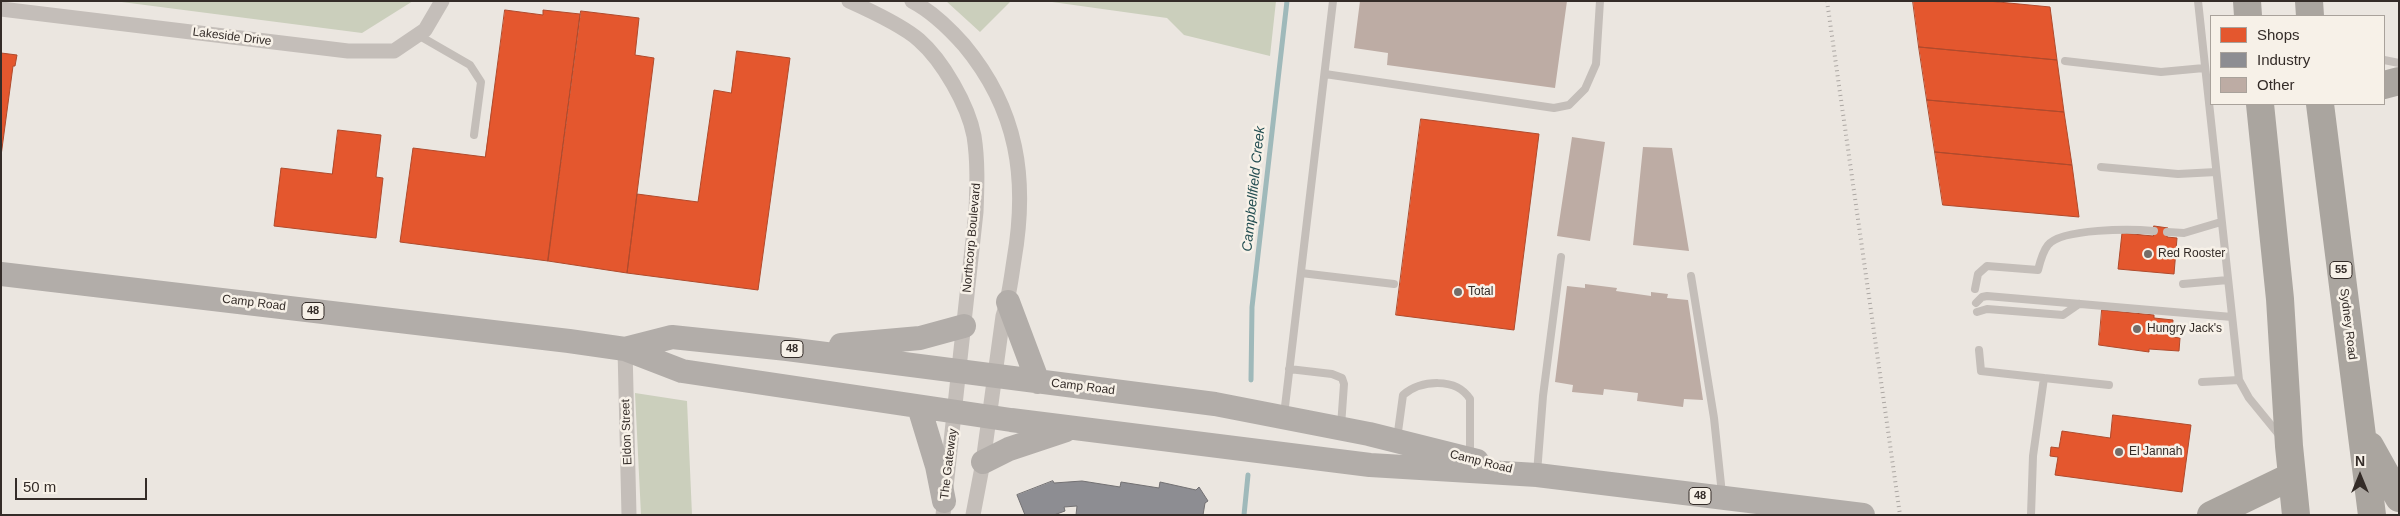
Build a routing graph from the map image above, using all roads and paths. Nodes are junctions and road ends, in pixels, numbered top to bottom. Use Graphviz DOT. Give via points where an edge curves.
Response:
graph roads {
  1 [pos="442,1"];
  2 [pos="849,1"];
  3 [pos="912,1"];
  4 [pos="1333,1"];
  5 [pos="1600,1"];
  6 [pos="2198,1"];
  7 [pos="2246,1"];
  8 [pos="2309,1"];
  9 [pos="1,9"];
  10 [pos="2248,15"];
  11 [pos="2310,15"];
  12 [pos="418,35"];
  13 [pos="2385,60"];
  14 [pos="2065,61"];
  15 [pos="2399,63"];
  16 [pos="2204,68"];
  17 [pos="1324,74"];
  18 [pos="2385,76"];
  19 [pos="2399,76"];
  20 [pos="2399,81"];
  21 [pos="2385,85"];
  22 [pos="2260,105"];
  23 [pos="2326,107"];
  24 [pos="474,135"];
  25 [pos="2101,167"];
  26 [pos="2216,172"];
  27 [pos="2221,222"];
  28 [pos="2154,231"];
  29 [pos="2167,232"];
  30 [pos="1561,257"];
  31 [pos="1301,273"];
  32 [pos="1,274"];
  33 [pos="1691,276"];
  34 [pos="2228,280"];
  35 [pos="1394,284"];
  36 [pos="2183,284"];
  37 [pos="1975,289"];
  38 [pos="1008,302"];
  39 [pos="1976,303"];
  40 [pos="2079,304"];
  41 [pos="1977,312"];
  42 [pos="2232,317"];
  43 [pos="964,326"];
  44 [pos="787,349"];
  45 [pos="625,350"];
  46 [pos="1979,350"];
  47 [pos="1289,369"];
  48 [pos="959,371"];
  49 [pos="994,376"];
  50 [pos="2044,378"];
  51 [pos="2239,380"];
  52 [pos="1038,382"];
  53 [pos="2202,382"];
  54 [pos="2109,385"];
  55 [pos="919,407"];
  56 [pos="955,412"];
  57 [pos="989,417"];
  58 [pos="1284,417"];
  59 [pos="2361,427"];
  60 [pos="1070,428"];
  61 [pos="1341,428"];
  62 [pos="1397,441"];
  63 [pos="2289,446"];
  64 [pos="1470,459"];
  65 [pos="983,462"];
  66 [pos="1537,475"];
  67 [pos="2292,476"];
  68 [pos="1722,498"];
  69 [pos="2399,498"];
  70 [pos="943,508"];
  71 [pos="629,515"];
  72 [pos="973,515"];
  73 [pos="1863,515"];
  74 [pos="2031,515"];
  75 [pos="2211,515"];
  76 [pos="2296,515"];
  77 [pos="2372,515"];
  1 -- 12 [label="street, Lakeside Drive" via="425,30"];
  2 -- 43 [label="street, Northcorp Boulevard" via="919,40 953,80 974,134 976,212"];
  3 -- 38 [label="street" via="951,30 976,60 992,83 1013,134 1021,222"];
  4 -- 17 [label="lane"];
  5 -- 17 [label="lane" via="1596,64 1585,89 1569,105 1554,108"];
  6 -- 16 [label="lane"];
  7 -- 10 [label="highway"];
  8 -- 11 [label="highway"];
  9 -- 12 [label="street, Lakeside Drive" via="348,51 394,51"];
  12 -- 24 [label="lane" via="470,65 481,82"];
  13 -- 15 [label="lane"];
  14 -- 16 [label="lane" via="2161,72"];
  16 -- 26 [label="lane"];
  17 -- 31 [label="lane"];
  18 -- 19 [label="lane"];
  20 -- 21 [label="highway"];
  22 -- 63 [label="highway" via="2280,299"];
  23 -- 59 [label="highway, Sydney Road / 55"];
  25 -- 26 [label="lane" via="2178,174"];
  26 -- 27 [label="lane"];
  27 -- 29 [label="lane" via="2184,233"];
  27 -- 34 [label="lane"];
  28 -- 37 [label="lane" via="2113,230 2057,238 2048,244 2038,270 1987,266 1978,274"];
  30 -- 66 [label="lane" via="1543,396"];
  31 -- 35 [label="lane"];
  31 -- 47 [label="lane"];
  32 -- 45 [label="main road, Camp Road / 48"];
  33 -- 68 [label="lane" via="1714,418"];
  34 -- 36 [label="lane"];
  34 -- 42 [label="lane"];
  38 -- 49 [label="street"];
  38 -- 52 [label="main road"];
  39 -- 40 [label="lane" via="1987,296"];
  40 -- 41 [label="lane" via="2063,315 1987,309"];
  40 -- 42 [label="lane"];
  42 -- 51 [label="lane"];
  43 -- 44 [label="main road" via="899,341"];
  43 -- 48 [label="street, Northcorp Boulevard"];
  44 -- 45 [label="main road, Camp Road / 48" via="672,337"];
  44 -- 48 [label="main road, Camp Road / 48"];
  45 -- 55 [label="main road, Camp Road / 48" via="682,371"];
  45 -- 71 [label="street, Eldon Street"];
  46 -- 50 [label="lane" via="1982,371"];
  47 -- 58 [label="lane"];
  47 -- 61 [label="lane" via="1342,378"];
  48 -- 49 [label="main road, Camp Road / 48"];
  48 -- 56 [label="street, Northcorp Boulevard"];
  49 -- 52 [label="main road, Camp Road / 48"];
  49 -- 57 [label="street"];
  50 -- 54 [label="lane"];
  50 -- 74 [label="lane" via="2034,456"];
  51 -- 53 [label="lane"];
  51 -- 63 [label="lane"];
  52 -- 58 [label="main road, Camp Road / 48" via="1215,404"];
  55 -- 56 [label="main road, Camp Road / 48"];
  55 -- 70 [label="main road" via="935,457"];
  56 -- 57 [label="main road, Camp Road / 48"];
  56 -- 70 [label="street, The Gateway"];
  57 -- 60 [label="main road, Camp Road / 48"];
  57 -- 65 [label="street"];
  58 -- 61 [label="main road, Camp Road / 48"];
  59 -- 69 [label="highway"];
  59 -- 77 [label="highway, Sydney Road / 55"];
  60 -- 65 [label="main road" via="1009,449"];
  60 -- 66 [label="main road, Camp Road / 48" via="1370,465"];
  61 -- 62 [label="main road, Camp Road / 48"];
  62 -- 64 [label="main road, Camp Road / 48"];
  62 -- 64 [label="lane" via="1403,394 1419,384 1448,385 1458,388 1470,399"];
  63 -- 67 [label="highway"];
  64 -- 66 [label="main road, Camp Road / 48"];
  65 -- 72 [label="street"];
  66 -- 68 [label="main road, Camp Road / 48"];
  67 -- 75 [label="highway"];
  67 -- 76 [label="highway"];
  68 -- 73 [label="main road, Camp Road / 48"];
}
